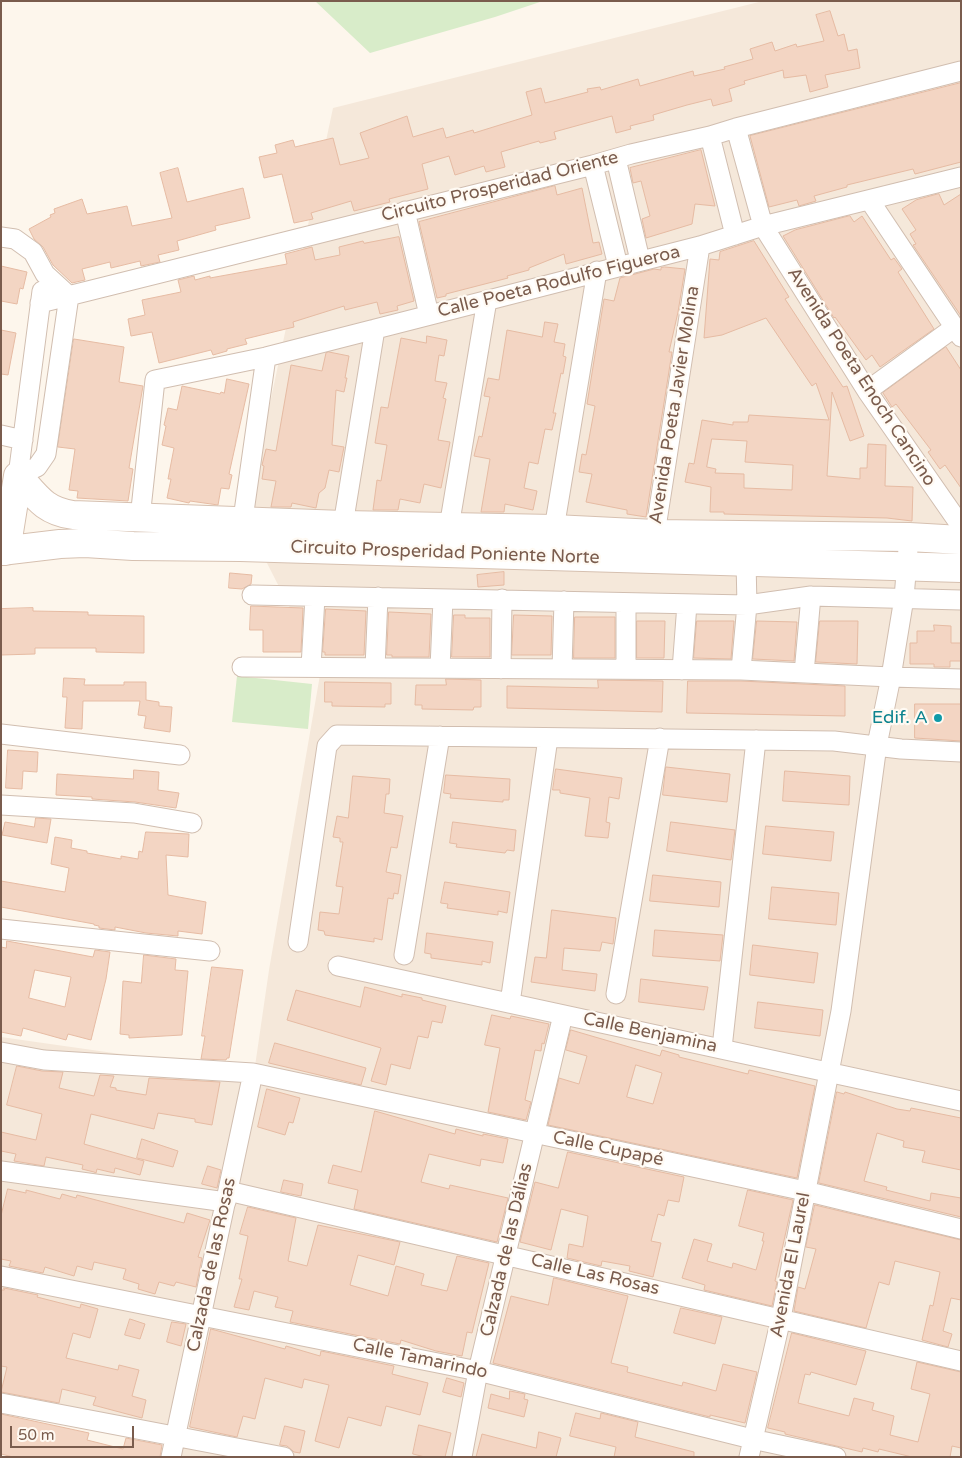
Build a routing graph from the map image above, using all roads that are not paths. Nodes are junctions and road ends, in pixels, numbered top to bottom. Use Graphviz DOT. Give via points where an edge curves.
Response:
graph roads {
  1 [pos="961,71"];
  2 [pos="736,128"];
  3 [pos="710,136"];
  4 [pos="616,159"];
  5 [pos="593,165"];
  6 [pos="961,177"];
  7 [pos="870,201"];
  8 [pos="405,212"];
  9 [pos="763,226"];
  10 [pos="735,235"];
  11 [pos="1,236"];
  12 [pos="700,246"];
  13 [pos="640,260"];
  14 [pos="618,266"];
  15 [pos="597,271"];
  16 [pos="45,274"];
  17 [pos="69,296"];
  18 [pos="487,300"];
  19 [pos="40,303"];
  20 [pos="429,315"];
  21 [pos="376,329"];
  22 [pos="958,332"];
  23 [pos="266,357"];
  24 [pos="867,391"];
  25 [pos="1,435"];
  26 [pos="23,440"];
  27 [pos="18,476"];
  28 [pos="140,518"];
  29 [pos="243,520"];
  30 [pos="343,525"];
  31 [pos="961,526"];
  32 [pos="449,527"];
  33 [pos="554,529"];
  34 [pos="654,534"];
  35 [pos="909,538"];
  36 [pos="961,540"];
  37 [pos="240,547"];
  38 [pos="4,551"];
  39 [pos="746,562"];
  40 [pos="907,566"];
  41 [pos="961,568"];
  42 [pos="252,595"];
  43 [pos="811,596"];
  44 [pos="315,597"];
  45 [pos="378,597"];
  46 [pos="904,598"];
  47 [pos="442,599"];
  48 [pos="502,599"];
  49 [pos="961,600"];
  50 [pos="564,601"];
  51 [pos="626,603"];
  52 [pos="687,604"];
  53 [pos="747,605"];
  54 [pos="242,667"];
  55 [pos="311,667"];
  56 [pos="375,668"];
  57 [pos="440,668"];
  58 [pos="501,669"];
  59 [pos="562,669"];
  60 [pos="626,670"];
  61 [pos="682,670"];
  62 [pos="741,670"];
  63 [pos="804,673"];
  64 [pos="891,678"];
  65 [pos="961,678"];
  66 [pos="1,734"];
  67 [pos="440,736"];
  68 [pos="548,738"];
  69 [pos="660,738"];
  70 [pos="756,740"];
  71 [pos="877,745"];
  72 [pos="961,752"];
  73 [pos="180,755"];
  74 [pos="1,805"];
  75 [pos="192,823"];
  76 [pos="1,929"];
  77 [pos="298,942"];
  78 [pos="210,950"];
  79 [pos="404,955"];
  80 [pos="338,966"];
  81 [pos="616,994"];
  82 [pos="510,1003"];
  83 [pos="563,1014"];
  84 [pos="722,1048"];
  85 [pos="1,1052"];
  86 [pos="830,1072"];
  87 [pos="254,1074"];
  88 [pos="961,1101"];
  89 [pos="535,1133"];
  90 [pos="1,1171"];
  91 [pos="805,1191"];
  92 [pos="227,1196"];
  93 [pos="961,1229"];
  94 [pos="507,1254"];
  95 [pos="1,1276"];
  96 [pos="202,1315"];
  97 [pos="781,1318"];
  98 [pos="961,1361"];
  99 [pos="478,1371"];
  100 [pos="1,1402"];
  101 [pos="176,1436"];
  102 [pos="751,1448"];
  103 [pos="171,1457"];
  104 [pos="284,1457"];
  105 [pos="462,1457"];
  106 [pos="836,1457"];
  1 -- 2 [label="street, Circuito Prosperidad Oriente"];
  2 -- 3 [label="street, Circuito Prosperidad Oriente"];
  2 -- 9 [label="street, Avenida Poeta Enoch Cancino"];
  3 -- 4 [label="street, Circuito Prosperidad Oriente"];
  3 -- 10 [label="street"];
  4 -- 5 [label="street, Circuito Prosperidad Oriente"];
  4 -- 13 [label="street"];
  5 -- 8 [label="street, Circuito Prosperidad Oriente"];
  5 -- 14 [label="street"];
  6 -- 7 [label="street, Calle Poeta Rodulfo Figueroa"];
  7 -- 9 [label="street, Calle Poeta Rodulfo Figueroa"];
  7 -- 22 [label="street"];
  8 -- 17 [label="street, Circuito Prosperidad Oriente"];
  8 -- 20 [label="street"];
  9 -- 10 [label="street, Calle Poeta Rodulfo Figueroa"];
  9 -- 24 [label="street, Avenida Poeta Enoch Cancino"];
  10 -- 12 [label="street, Calle Poeta Rodulfo Figueroa"];
  11 -- 16 [label="street" via="15,239 33,252"];
  12 -- 13 [label="street, Calle Poeta Rodulfo Figueroa"];
  12 -- 34 [label="street, Avenida Poeta Javier Molina"];
  13 -- 14 [label="street, Calle Poeta Rodulfo Figueroa"];
  14 -- 15 [label="street, Calle Poeta Rodulfo Figueroa"];
  15 -- 18 [label="street, Calle Poeta Rodulfo Figueroa"];
  15 -- 33 [label="street"];
  16 -- 17 [label="street"];
  16 -- 19 [label="street, Circuito Prosperidad Poniente Norte"];
  17 -- 19 [label="street, Circuito Prosperidad Oriente"];
  17 -- 27 [label="street" via="46,454 37,467"];
  18 -- 20 [label="street, Calle Poeta Rodulfo Figueroa"];
  18 -- 32 [label="street"];
  19 -- 26 [label="street, Circuito Prosperidad Poniente Norte"];
  20 -- 21 [label="street, Calle Poeta Rodulfo Figueroa"];
  21 -- 23 [label="street, Calle Poeta Rodulfo Figueroa"];
  21 -- 30 [label="street"];
  22 -- 24 [label="street"];
  23 -- 28 [label="street, Calle Poeta Rodulfo Figueroa" via="155,380"];
  23 -- 29 [label="street"];
  24 -- 31 [label="street, Avenida Poeta Enoch Cancino"];
  25 -- 26 [label="street"];
  26 -- 27 [label="street, Circuito Prosperidad Poniente Norte"];
  27 -- 28 [label="street, Circuito Prosperidad Poniente Norte" via="45,506 60,513"];
  27 -- 38 [label="street, Circuito Prosperidad Poniente Norte"];
  28 -- 29 [label="street, Circuito Prosperidad Poniente Norte"];
  29 -- 30 [label="street, Circuito Prosperidad Poniente Norte"];
  29 -- 37 [label="street"];
  30 -- 32 [label="street, Circuito Prosperidad Poniente Norte"];
  32 -- 33 [label="street, Circuito Prosperidad Poniente Norte"];
  33 -- 34 [label="street, Circuito Prosperidad Poniente Norte"];
  34 -- 35 [label="street, Circuito Prosperidad Poniente Norte"];
  35 -- 36 [label="street, Circuito Prosperidad Poniente Norte"];
  35 -- 40 [label="street, Avenida El Laurel"];
  37 -- 38 [label="street, Circuito Prosperidad Poniente Norte" via="85,543"];
  37 -- 39 [label="street, Circuito Prosperidad Poniente Norte"];
  39 -- 40 [label="street, Circuito Prosperidad Poniente Norte"];
  39 -- 53 [label="street"];
  40 -- 41 [label="street, Circuito Prosperidad Poniente Norte"];
  40 -- 46 [label="street, Avenida El Laurel"];
  42 -- 44 [label="street"];
  43 -- 46 [label="street"];
  43 -- 53 [label="street"];
  43 -- 63 [label="street"];
  44 -- 45 [label="street"];
  44 -- 55 [label="street"];
  45 -- 47 [label="street"];
  45 -- 56 [label="street"];
  46 -- 49 [label="street"];
  46 -- 64 [label="street, Avenida El Laurel"];
  47 -- 48 [label="street"];
  47 -- 57 [label="street"];
  48 -- 50 [label="street"];
  48 -- 58 [label="street"];
  50 -- 51 [label="street"];
  50 -- 59 [label="street"];
  51 -- 52 [label="street"];
  51 -- 60 [label="street"];
  52 -- 53 [label="street"];
  52 -- 61 [label="street"];
  53 -- 62 [label="street"];
  54 -- 55 [label="street"];
  55 -- 56 [label="street"];
  56 -- 57 [label="street"];
  57 -- 58 [label="street"];
  58 -- 59 [label="street"];
  59 -- 60 [label="street"];
  60 -- 61 [label="street"];
  61 -- 62 [label="street"];
  62 -- 63 [label="street"];
  63 -- 64 [label="street"];
  64 -- 65 [label="street"];
  64 -- 71 [label="street, Avenida El Laurel"];
  66 -- 73 [label="street"];
  67 -- 68 [label="street"];
  67 -- 77 [label="street" via="337,735 327,746"];
  67 -- 79 [label="street"];
  68 -- 69 [label="street"];
  68 -- 82 [label="street"];
  69 -- 70 [label="street"];
  69 -- 81 [label="street"];
  70 -- 71 [label="street"];
  70 -- 84 [label="street"];
  71 -- 72 [label="street"];
  71 -- 86 [label="street, Avenida El Laurel"];
  74 -- 75 [label="street" via="134,813"];
  76 -- 78 [label="street"];
  80 -- 82 [label="street, Calle Benjamina"];
  82 -- 83 [label="street, Calle Benjamina"];
  83 -- 84 [label="street, Calle Benjamina"];
  83 -- 89 [label="street, Calzada de las Dálias"];
  84 -- 86 [label="street, Calle Benjamina"];
  85 -- 87 [label="street, Calle Cupapé" via="44,1060"];
  86 -- 88 [label="street, Calle Benjamina"];
  86 -- 91 [label="street, Avenida El Laurel"];
  87 -- 89 [label="street, Calle Cupapé"];
  87 -- 92 [label="street, Calzada de las Rosas"];
  89 -- 91 [label="street, Calle Cupapé"];
  89 -- 94 [label="street, Calzada de las Dálias"];
  90 -- 92 [label="street, Calle Las Rosas"];
  91 -- 93 [label="street, Calle Cupapé"];
  91 -- 97 [label="street, Avenida El Laurel"];
  92 -- 94 [label="street, Calle Las Rosas"];
  92 -- 96 [label="street, Calzada de las Rosas"];
  94 -- 97 [label="street, Calle Las Rosas"];
  94 -- 99 [label="street, Calzada de las Dálias"];
  95 -- 96 [label="street, Calle Tamarindo"];
  96 -- 99 [label="street, Calle Tamarindo"];
  96 -- 101 [label="street, Calzada de las Rosas"];
  97 -- 98 [label="street, Calle Las Rosas"];
  97 -- 102 [label="street, Avenida El Laurel"];
  99 -- 102 [label="street, Calle Tamarindo"];
  99 -- 105 [label="street, Calzada de las Dálias"];
  100 -- 101 [label="street"];
  101 -- 103 [label="street, Calzada de las Rosas"];
  101 -- 104 [label="street"];
  102 -- 106 [label="street, Calle Tamarindo"];
}
